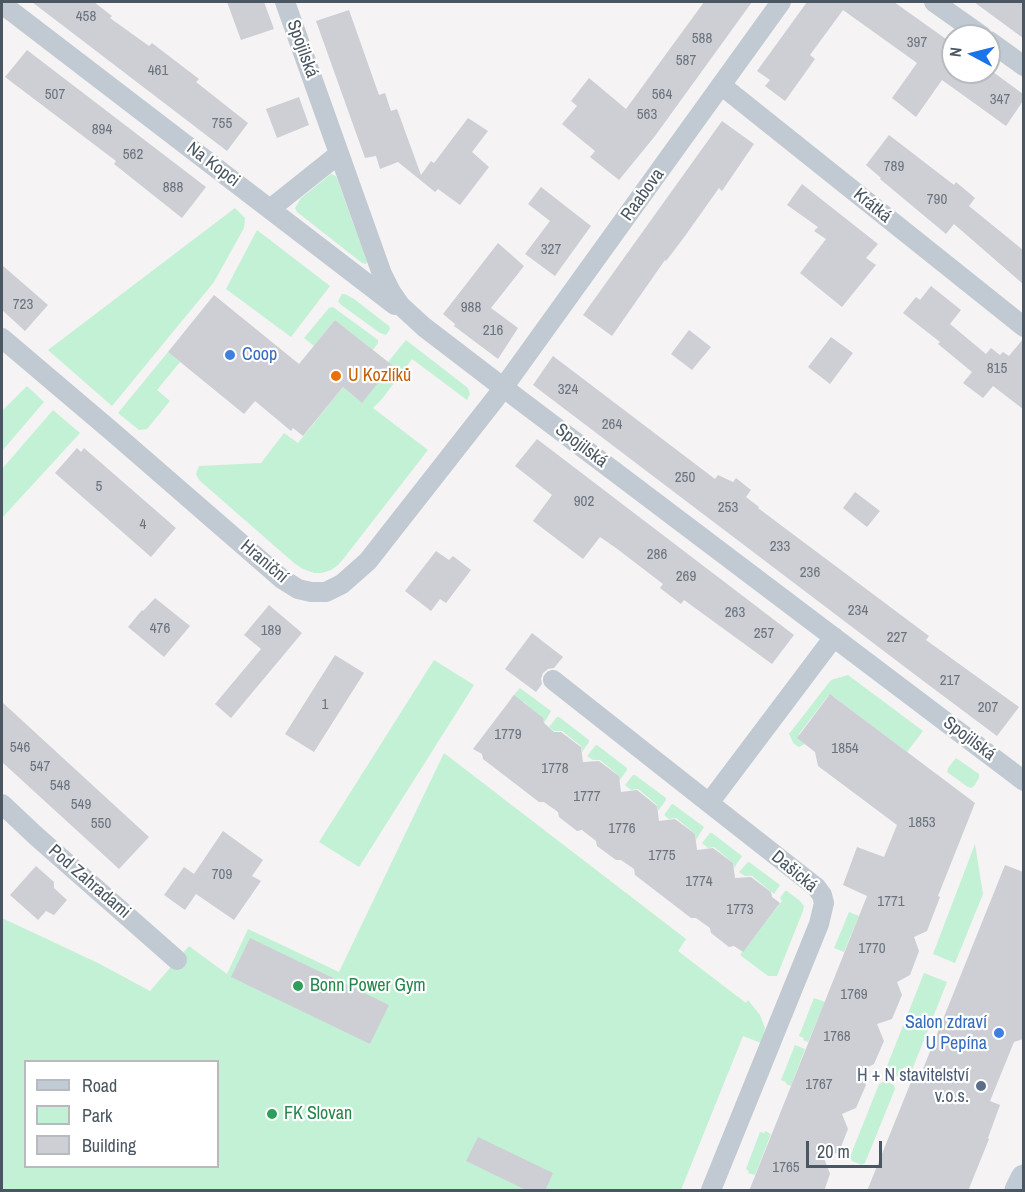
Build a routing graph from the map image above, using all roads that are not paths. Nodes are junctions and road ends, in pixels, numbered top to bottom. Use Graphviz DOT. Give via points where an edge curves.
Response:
graph roads {
  1 [pos="285,2"];
  2 [pos="781,2"];
  3 [pos="934,2"];
  4 [pos="2,4"];
  5 [pos="965,24"];
  6 [pos="1001,50"];
  7 [pos="1023,66"];
  8 [pos="721,85"];
  9 [pos="339,154"];
  10 [pos="270,209"];
  11 [pos="424,327"];
  12 [pos="1023,327"];
  13 [pos="2,338"];
  14 [pos="504,388"];
  15 [pos="834,637"];
  16 [pos="553,680"];
  17 [pos="1023,781"];
  18 [pos="709,803"];
  19 [pos="2,804"];
  20 [pos="177,960"];
  21 [pos="1023,1178"];
  22 [pos="711,1191"];
  23 [pos="1018,1191"];
  1 -- 9 [label="street, Spojilská"];
  2 -- 8 [label="street, Raabova"];
  3 -- 5 [label="street"];
  4 -- 10 [label="street, Na Kopci"];
  6 -- 7 [label="street"];
  8 -- 12 [label="street, Krátká"];
  8 -- 14 [label="street, Raabova"];
  9 -- 10 [label="street"];
  9 -- 11 [label="street, Spojilská" via="382,274 400,305"];
  10 -- 11 [label="street, Na Kopci"];
  11 -- 14 [label="street, Spojilská"];
  13 -- 14 [label="street, Hraniční" via="282,579 311,592 326,592 342,584 368,561"];
  14 -- 15 [label="street, Spojilská"];
  15 -- 17 [label="street, Spojilská"];
  15 -- 18 [label="street"];
  16 -- 18 [label="street, Dašická"];
  18 -- 22 [label="street, Dašická" via="816,887 824,903 819,924"];
  19 -- 20 [label="street, Pod Zahradami"];
  21 -- 23 [label="main road"];
}
